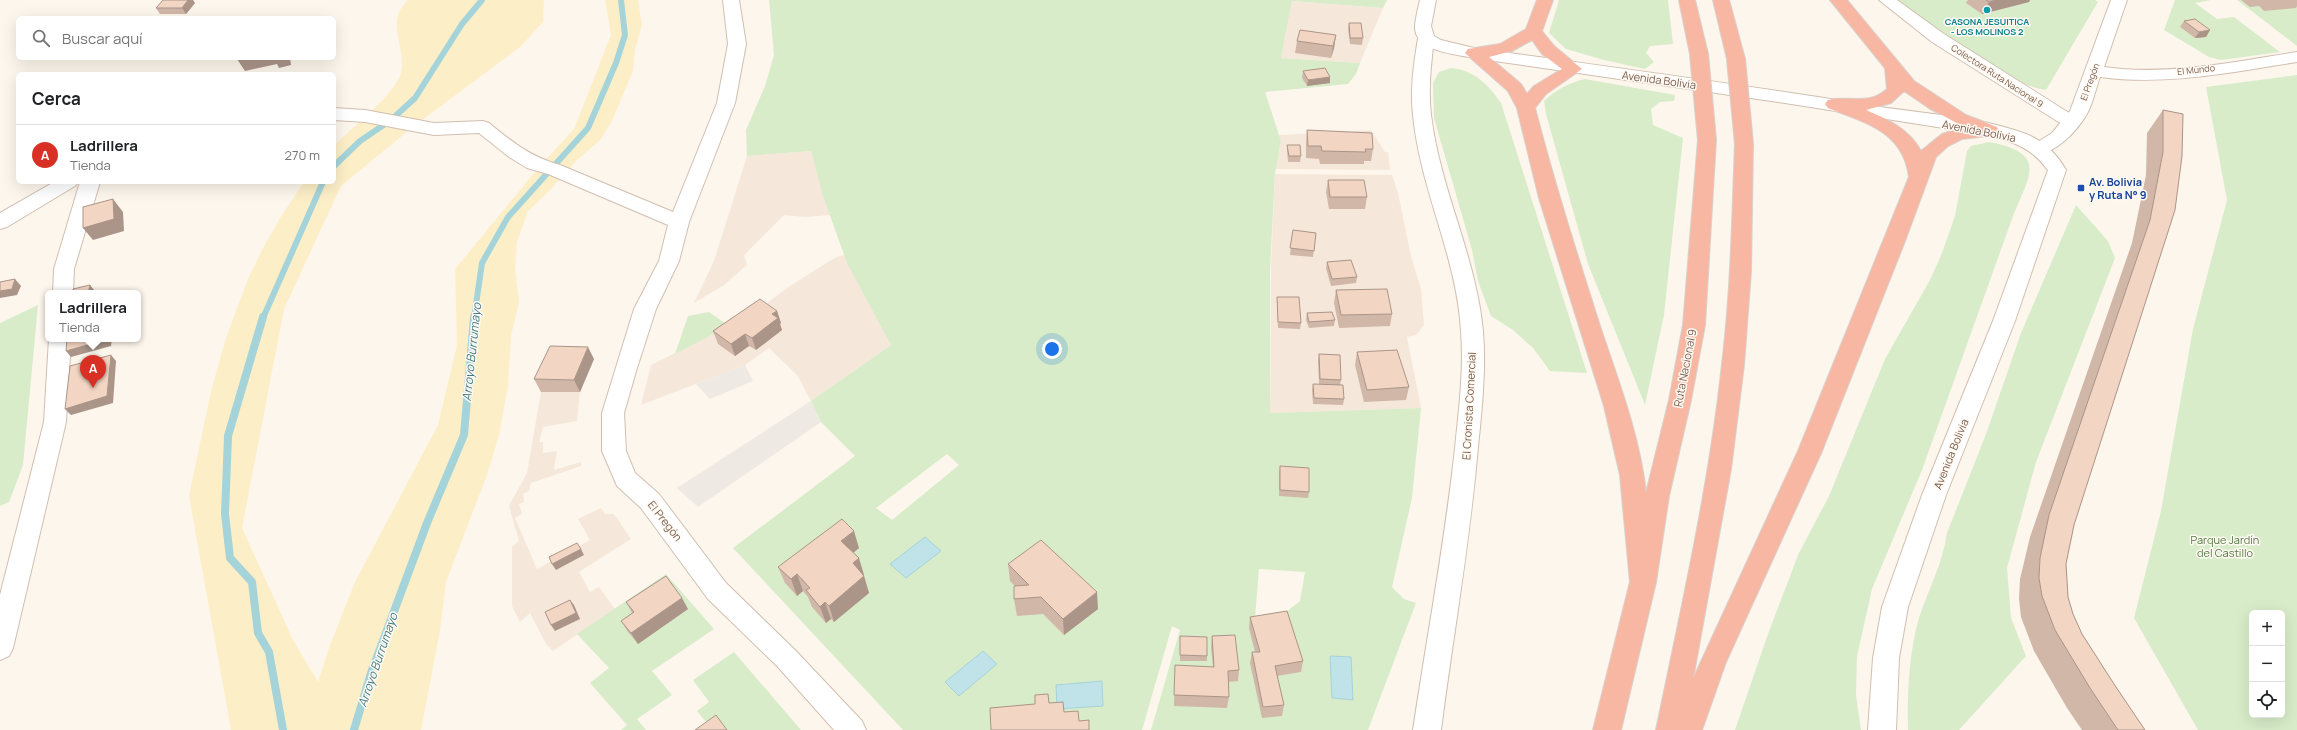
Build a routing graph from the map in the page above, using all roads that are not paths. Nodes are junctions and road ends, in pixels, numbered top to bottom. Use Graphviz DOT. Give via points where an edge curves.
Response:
graph roads {
  1 [pos="731,0"];
  2 [pos="1428,0"];
  3 [pos="1545,0"];
  4 [pos="1687,0"];
  5 [pos="1722,0"];
  6 [pos="1838,0"];
  7 [pos="1887,0"];
  8 [pos="2119,0"];
  9 [pos="1534,31"];
  10 [pos="1426,38"];
  11 [pos="1474,53"];
  12 [pos="2297,57"];
  13 [pos="1573,68"];
  14 [pos="1893,68"];
  15 [pos="2095,71"];
  16 [pos="1834,104"];
  17 [pos="1526,108"];
  18 [pos="336,114"];
  19 [pos="2071,122"];
  20 [pos="1990,131"];
  21 [pos="2040,149"];
  22 [pos="1919,179"];
  23 [pos="65,184"];
  24 [pos="89,184"];
  25 [pos="0,222"];
  26 [pos="679,222"];
  27 [pos="63,290"];
  28 [pos="60,342"];
  29 [pos="1643,582"];
  30 [pos="1,644"];
  31 [pos="852,730"];
  32 [pos="1427,730"];
  33 [pos="1607,730"];
  34 [pos="1670,730"];
  35 [pos="1688,730"];
  36 [pos="1882,730"];
  1 -- 26 [label="street, El Pregón" via="736,44 726,103"];
  2 -- 10 [label="street, El Cronista Comercial" via="1423,26"];
  3 -- 9 [label="highway"];
  4 -- 29 [label="highway, Ruta Nacional 9, bridge" via="1699,54 1707,140 1694,325 1680,400 1657,496"];
  5 -- 34 [label="highway, bridge" via="1736,59 1744,144 1738,313 1712,507"];
  6 -- 14 [label="highway"];
  7 -- 19 [label="street, Colectora Ruta Nacional 9" via="1938,38"];
  8 -- 15 [label="street, El Pregón"];
  9 -- 11 [label="highway" via="1517,45 1499,51"];
  9 -- 13 [label="highway" via="1548,50"];
  10 -- 11 [label="street, Avenida Bolivia" via="1435,44"];
  10 -- 32 [label="street, El Cronista Comercial" via="1420,74 1423,124 1434,175 1453,232 1466,285 1472,330 1465,472"];
  11 -- 13 [label="street, Avenida Bolivia"];
  11 -- 17 [label="highway" via="1515,88"];
  12 -- 15 [label="street, El Mundo" via="2184,72 2114,75"];
  13 -- 16 [label="street, Avenida Bolivia"];
  13 -- 17 [label="highway" via="1540,90"];
  14 -- 16 [label="highway" via="1896,90 1888,98 1872,105"];
  14 -- 20 [label="highway" via="1908,85 1935,104 1960,119"];
  15 -- 19 [label="street, El Pregón" via="2079,112"];
  16 -- 20 [label="street, Avenida Bolivia"];
  16 -- 22 [label="highway" via="1873,120 1901,139 1914,157"];
  17 -- 29 [label="highway" via="1549,198 1615,406 1632,475"];
  18 -- 26 [label="street" via="365,116 434,129 482,127 539,167 553,169"];
  19 -- 21 [label="street, El Pregón" via="2059,137"];
  20 -- 21 [label="street, Avenida Bolivia" via="2019,138"];
  20 -- 22 [label="highway" via="1962,132 1937,144 1927,155"];
  21 -- 36 [label="street, Avenida Bolivia" via="2052,159 2057,170 2004,321 1934,495 1895,608 1886,658"];
  22 -- 35 [label="highway" via="1810,451 1713,662"];
  23 -- 25 [label="street"];
  24 -- 27 [label="street" via="64,269"];
  26 -- 31 [label="street, El Pregón" via="669,261 646,309 613,413 614,451 625,479 650,501 717,591 786,658"];
  28 -- 30 [label="street" via="55,422"];
  29 -- 33 [label="highway, Ruta Nacional 9"];
}
